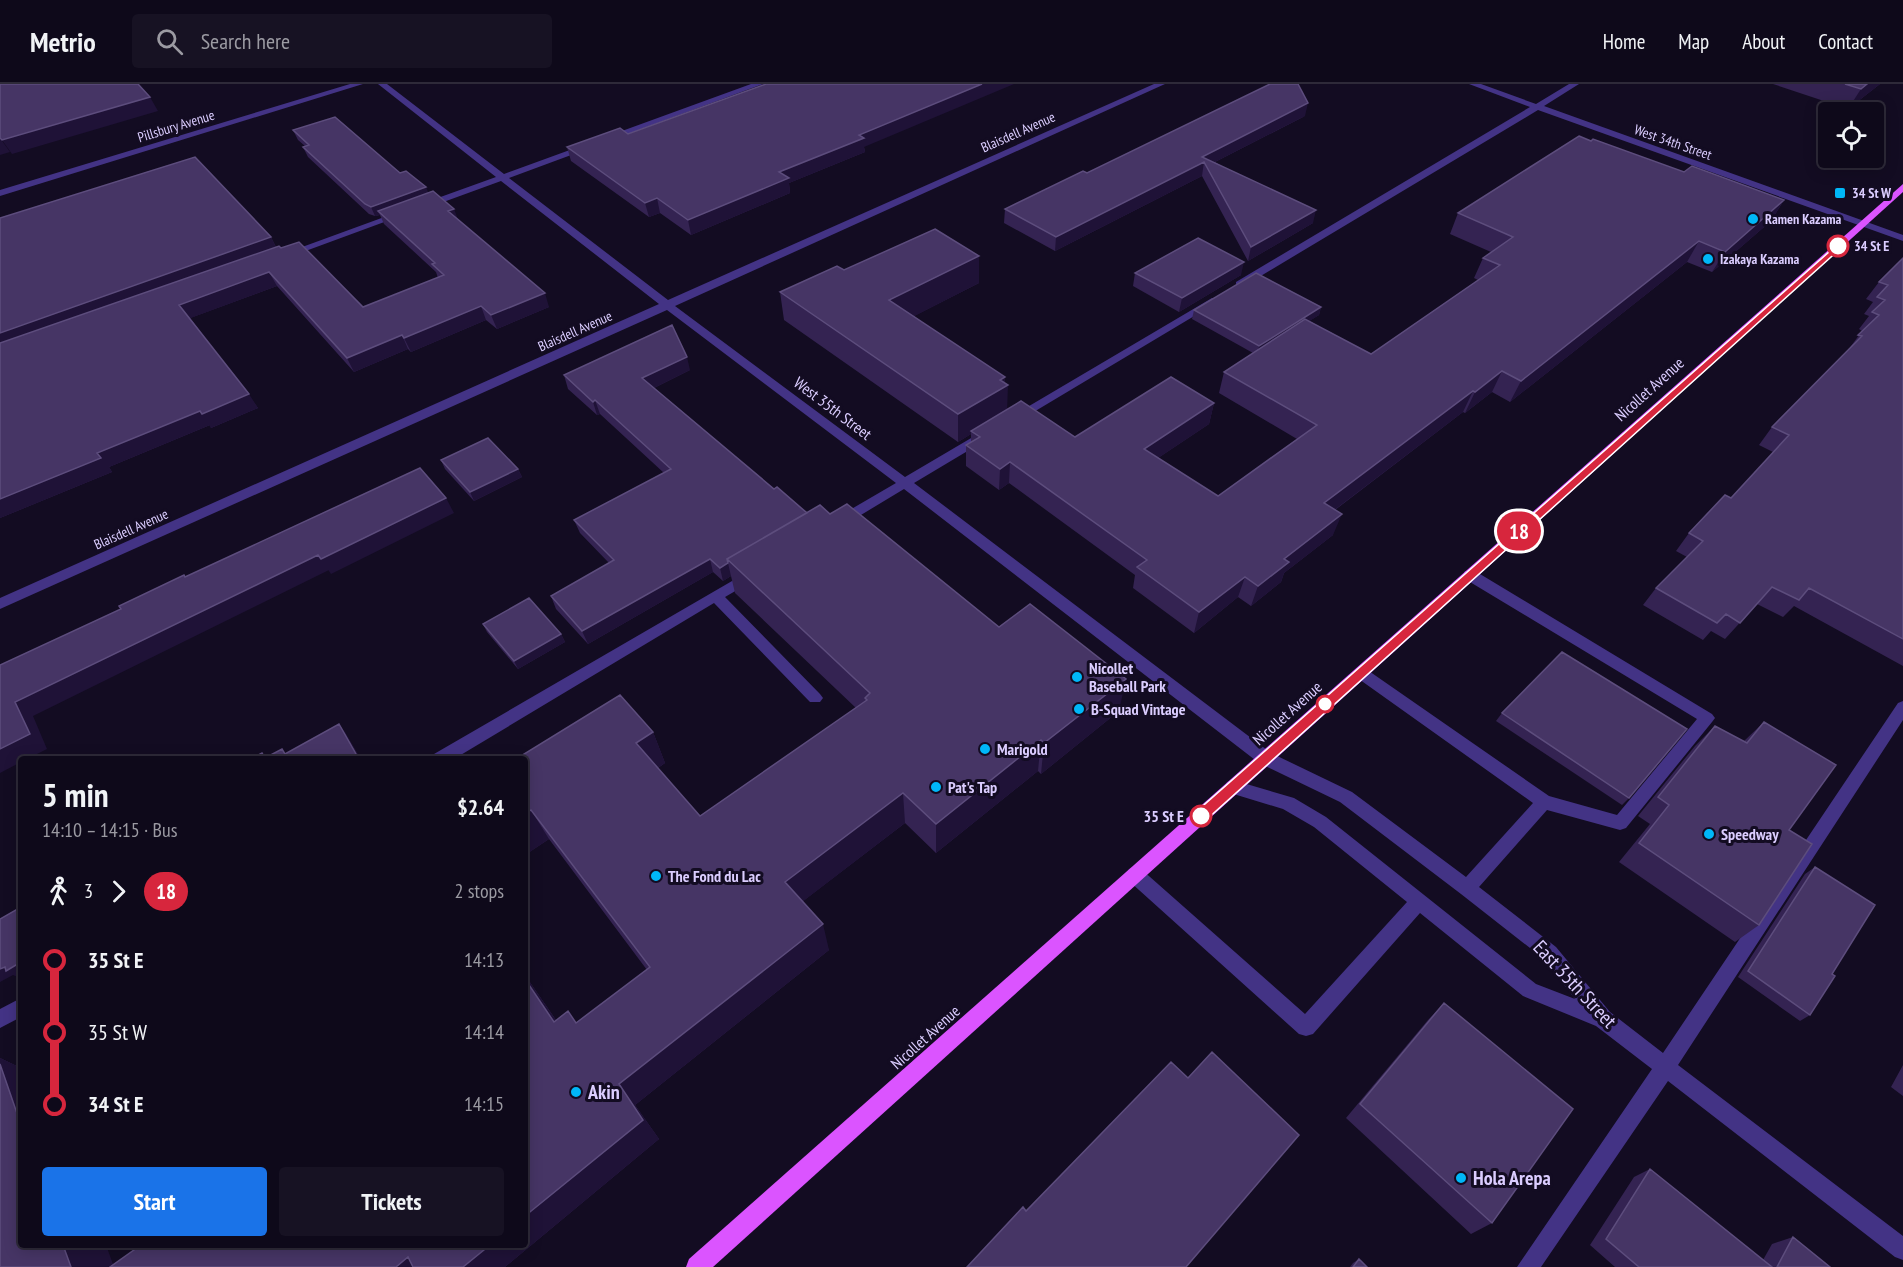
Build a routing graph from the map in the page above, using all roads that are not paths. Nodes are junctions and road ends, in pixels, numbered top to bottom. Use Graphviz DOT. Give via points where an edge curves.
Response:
graph roads {
  1 [pos="359,84"];
  2 [pos="382,84"];
  3 [pos="759,84"];
  4 [pos="1161,84"];
  5 [pos="1473,84"];
  6 [pos="1498,84"];
  7 [pos="1575,84"];
  8 [pos="1488,89"];
  9 [pos="1537,107"];
  10 [pos="503,177"];
  11 [pos="1903,187"];
  12 [pos="0,194"];
  13 [pos="1863,224"];
  14 [pos="1903,238"];
  15 [pos="281,256"];
  16 [pos="667,305"];
  17 [pos="905,483"];
  18 [pos="832,526"];
  19 [pos="764,567"];
  20 [pos="1470,575"];
  21 [pos="716,596"];
  22 [pos="0,604"];
  23 [pos="1361,673"];
  24 [pos="815,698"];
  25 [pos="1903,707"];
  26 [pos="445,756"];
  27 [pos="1265,758"];
  28 [pos="1233,787"];
  29 [pos="1544,802"];
  30 [pos="1135,875"];
  31 [pos="1467,888"];
  32 [pos="1420,901"];
  33 [pos="18,1009"];
  34 [pos="0,1019"];
  35 [pos="1603,1019"];
  36 [pos="1665,1067"];
  37 [pos="1903,1249"];
  38 [pos="697,1267"];
  39 [pos="1528,1267"];
  1 -- 12 [label="street, Pillsbury Avenue"];
  2 -- 10 [label="street, West 35th Street"];
  3 -- 10 [label="street"];
  4 -- 16 [label="street, Blaisdell Avenue"];
  5 -- 8 [label="street, West 34th Street"];
  6 -- 8 [label="street"];
  7 -- 9 [label="street"];
  8 -- 9 [label="street, West 34th Street"];
  9 -- 13 [label="street, West 34th Street"];
  9 -- 17 [label="street"];
  10 -- 15 [label="street"];
  10 -- 16 [label="street, West 35th Street"];
  11 -- 13 [label="main road, Nicollet Avenue"];
  13 -- 14 [label="street, West 34th Street"];
  13 -- 20 [label="main road, Nicollet Avenue"];
  16 -- 17 [label="street, West 35th Street"];
  16 -- 22 [label="street, Blaisdell Avenue"];
  17 -- 18 [label="street"];
  17 -- 27 [label="street, West 35th Street"];
  19 -- 21 [label="street"];
  20 -- 23 [label="main road, Nicollet Avenue"];
  20 -- 29 [label="street" via="1707,718 1620,823"];
  21 -- 24 [label="street"];
  21 -- 26 [label="street"];
  23 -- 27 [label="main road, Nicollet Avenue"];
  23 -- 29 [label="street"];
  25 -- 36 [label="street"];
  27 -- 28 [label="main road, Nicollet Avenue"];
  27 -- 31 [label="street, East 35th Street" via="1346,797"];
  28 -- 30 [label="main road, Nicollet Avenue"];
  28 -- 32 [label="street" via="1288,803"];
  29 -- 31 [label="street"];
  30 -- 32 [label="street" via="1305,1027"];
  30 -- 38 [label="main road, Nicollet Avenue"];
  31 -- 35 [label="street, East 35th Street" via="1550,952"];
  32 -- 35 [label="street" via="1530,990"];
  33 -- 34 [label="street"];
  35 -- 36 [label="street, East 35th Street"];
  36 -- 37 [label="street, East 35th Street"];
  36 -- 39 [label="street"];
}
